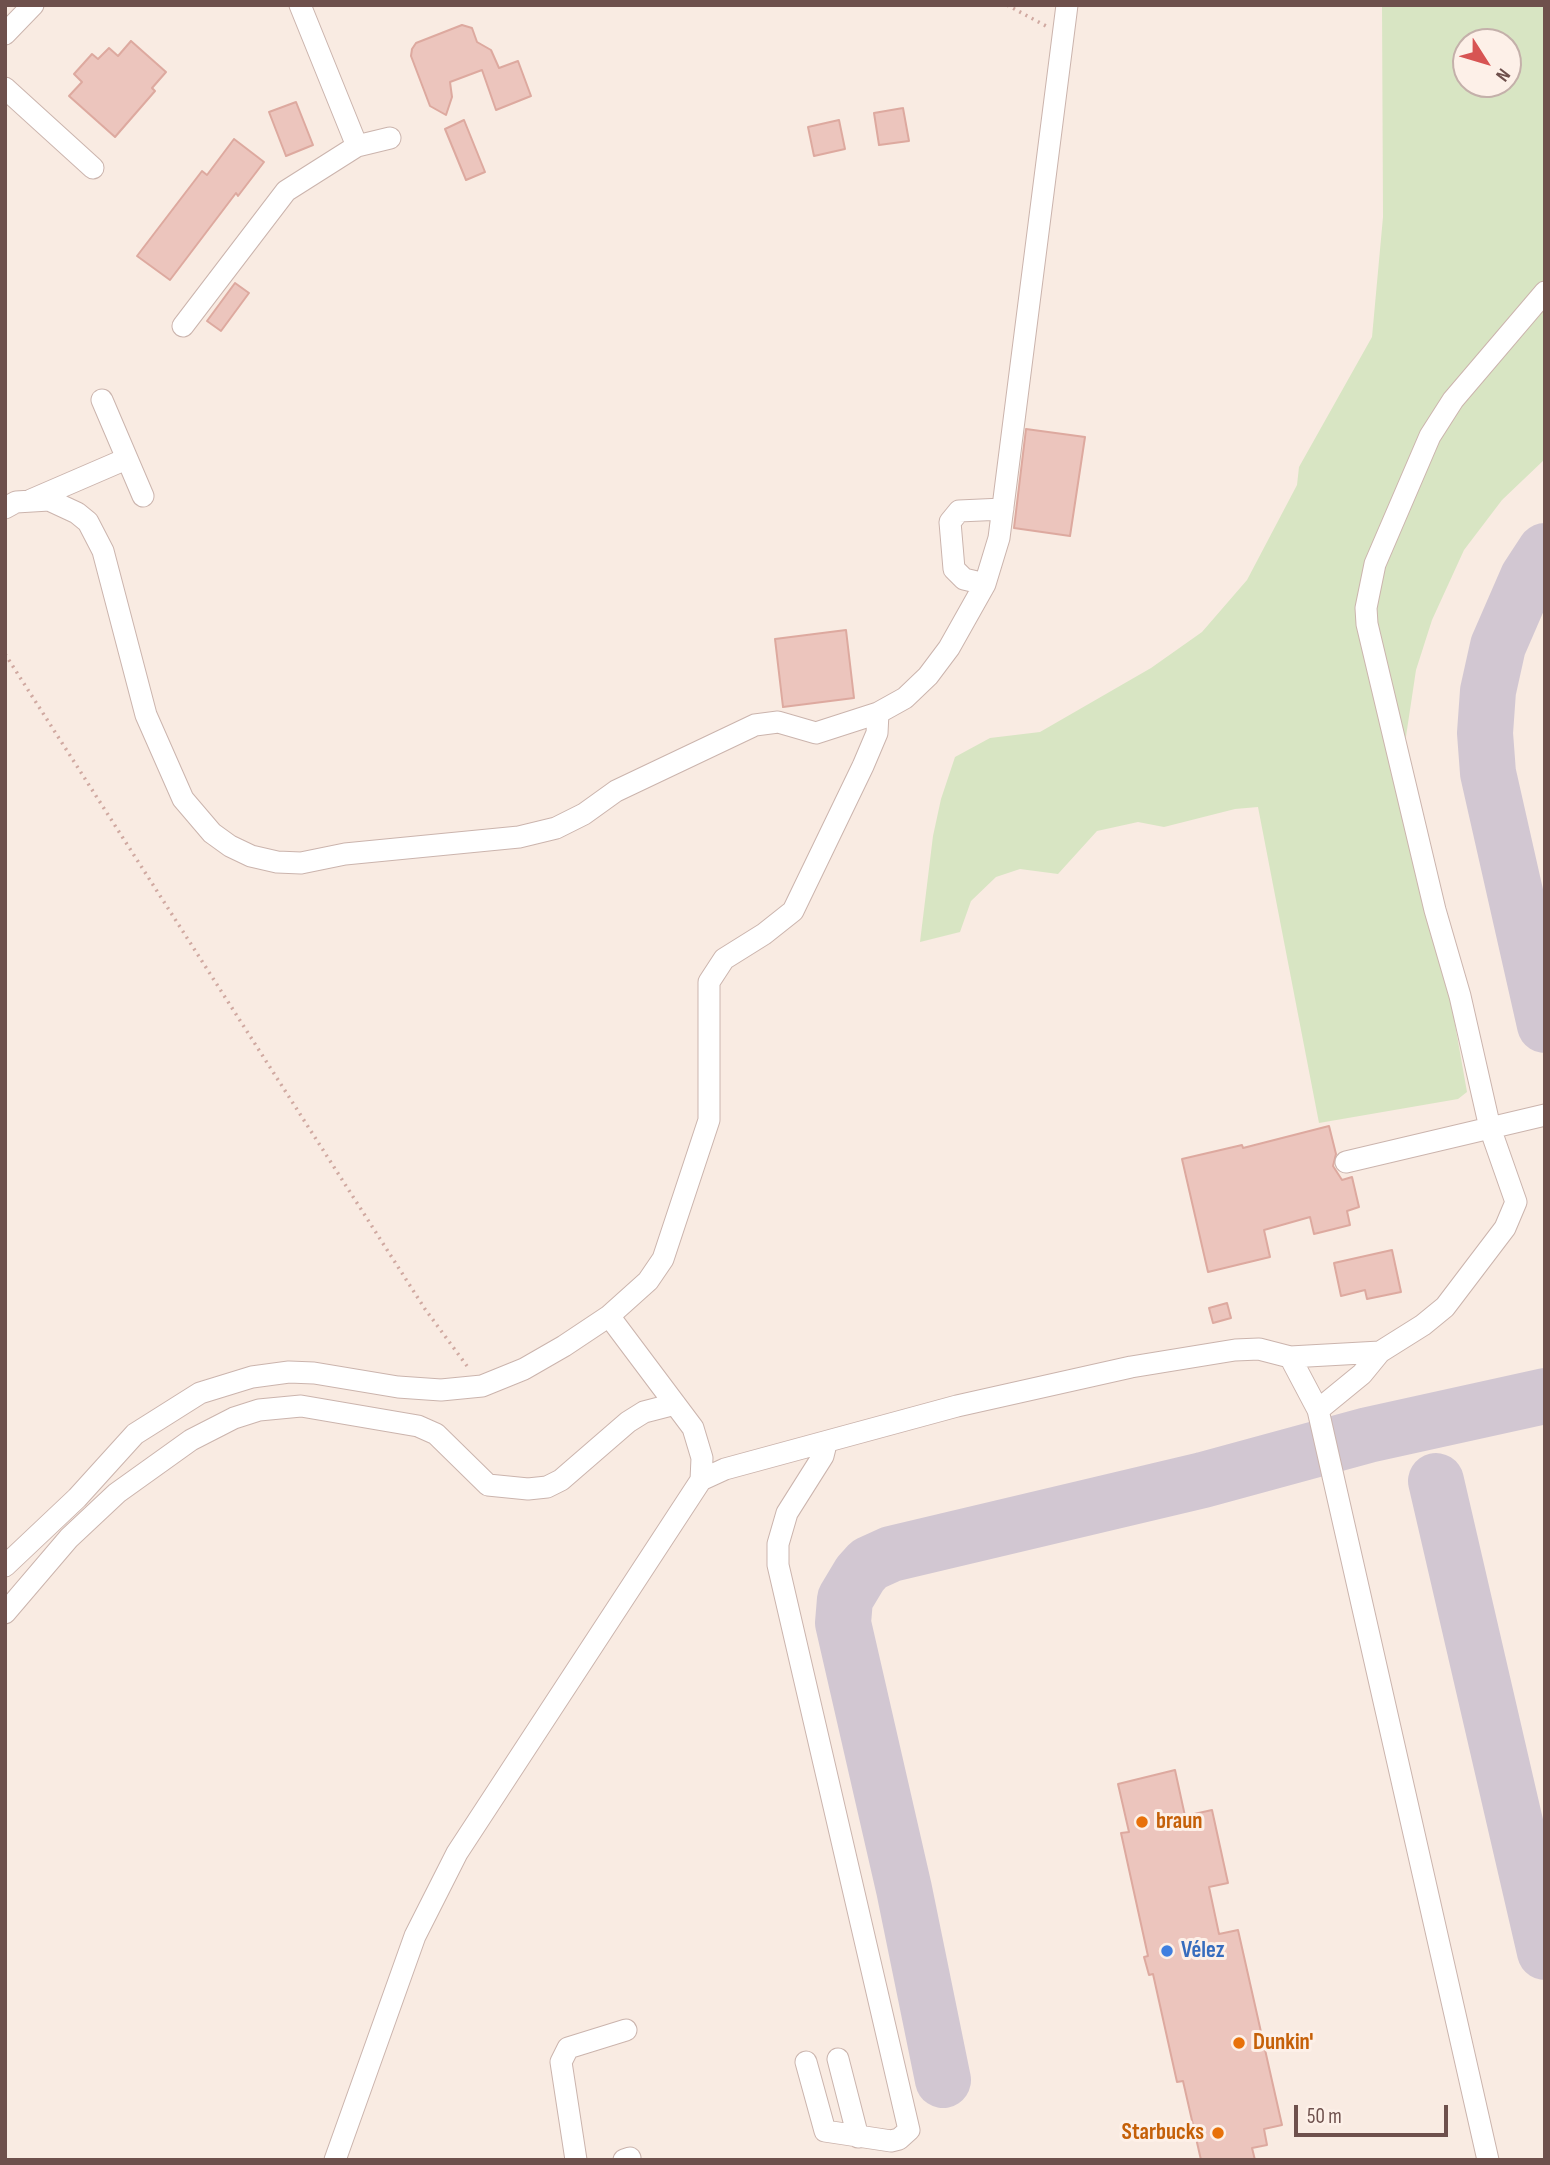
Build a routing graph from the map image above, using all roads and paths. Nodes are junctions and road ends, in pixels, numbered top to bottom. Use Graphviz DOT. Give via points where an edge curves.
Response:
graph roads {
  1 [pos="33,5"];
  2 [pos="300,5"];
  3 [pos="1007,5"];
  4 [pos="1070,15"];
  5 [pos="5,34"];
  6 [pos="5,88"];
  7 [pos="390,138"];
  8 [pos="357,146"];
  9 [pos="93,169"];
  10 [pos="1545,292"];
  11 [pos="183,326"];
  12 [pos="102,400"];
  13 [pos="126,459"];
  14 [pos="143,496"];
  15 [pos="31,500"];
  16 [pos="5,508"];
  17 [pos="1003,509"];
  18 [pos="985,584"];
  19 [pos="5,654"];
  20 [pos="877,713"];
  21 [pos="1545,1115"];
  22 [pos="1490,1128"];
  23 [pos="1346,1162"];
  24 [pos="609,1316"];
  25 [pos="1380,1352"];
  26 [pos="1290,1357"];
  27 [pos="482,1386"];
  28 [pos="675,1404"];
  29 [pos="1318,1410"];
  30 [pos="826,1444"];
  31 [pos="701,1480"];
  32 [pos="5,1566"];
  33 [pos="5,1613"];
  34 [pos="626,2030"];
  35 [pos="838,2059"];
  36 [pos="806,2062"];
  37 [pos="858,2137"];
  38 [pos="335,2160"];
  39 [pos="576,2160"];
  40 [pos="1488,2160"];
  1 -- 5 [label="street"];
  2 -- 8 [label="street"];
  3 -- 4 [label="path"];
  4 -- 17 [label="street"];
  6 -- 9 [label="street"];
  7 -- 8 [label="street"];
  8 -- 11 [label="street" via="286,191"];
  10 -- 22 [label="street" via="1452,400 1430,436 1375,564 1366,608 1434,910 1460,996"];
  12 -- 13 [label="street"];
  13 -- 14 [label="street"];
  13 -- 15 [label="street"];
  15 -- 16 [label="street"];
  15 -- 20 [label="street" via="49,500 88,523 103,551 146,715 173,780 212,833 251,856 300,863 345,854 519,837 556,828 616,791 755,725 778,722 816,733"];
  17 -- 18 [label="street"];
  17 -- 18 [label="street" via="959,511 950,522 954,569 964,579"];
  18 -- 20 [label="street" via="928,676 905,698"];
  19 -- 27 [label="path" via="425,1310"];
  20 -- 24 [label="street" via="877,733 793,911 724,959 709,982 709,1120 703,1141 663,1259 648,1281"];
  21 -- 22 [label="street"];
  22 -- 23 [label="street"];
  22 -- 25 [label="street" via="1516,1202 1513,1214 1445,1307"];
  24 -- 27 [label="street" via="534,1363"];
  24 -- 28 [label="street"];
  25 -- 26 [label="street"];
  25 -- 29 [label="street" via="1362,1374"];
  26 -- 29 [label="street"];
  26 -- 30 [label="street" via="1259,1349 1235,1350 1130,1367 957,1406"];
  27 -- 32 [label="street" via="441,1390 398,1387 289,1372 252,1377 200,1393 135,1434 78,1498"];
  28 -- 31 [label="street" via="698,1440"];
  28 -- 33 [label="street" via="628,1422 561,1480 528,1489 488,1485 436,1434 418,1426 301,1406 259,1410 191,1440 117,1493 69,1538"];
  29 -- 40 [label="street"];
  30 -- 31 [label="street" via="725,1469"];
  30 -- 37 [label="street" via="788,1513 778,1544 778,1565 909,2122 909,2130 900,2140"];
  31 -- 38 [label="street" via="457,1853 415,1936"];
  34 -- 39 [label="street" via="568,2048 561,2062"];
  35 -- 37 [label="street"];
  36 -- 37 [label="street" via="821,2127 830,2134"];
}
